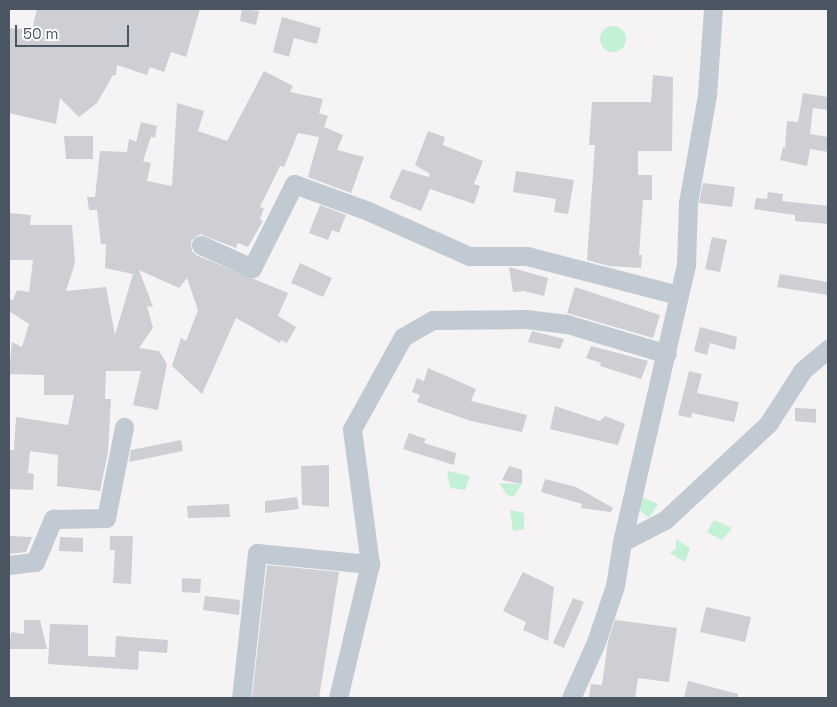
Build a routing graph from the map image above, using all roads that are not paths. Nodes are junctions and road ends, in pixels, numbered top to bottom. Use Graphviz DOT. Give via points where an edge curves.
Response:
graph roads {
  1 [pos="713,9"];
  2 [pos="201,245"];
  3 [pos="678,295"];
  4 [pos="828,349"];
  5 [pos="667,354"];
  6 [pos="124,427"];
  7 [pos="622,542"];
  8 [pos="370,564"];
  9 [pos="9,565"];
  10 [pos="241,698"];
  11 [pos="338,698"];
  12 [pos="571,698"];
  1 -- 3 [label="street" via="707,95 688,203 686,265"];
  2 -- 3 [label="street" via="252,268 294,184 368,211 470,256 527,256"];
  3 -- 5 [label="street"];
  4 -- 7 [label="street" via="803,370 768,424 665,520"];
  5 -- 7 [label="street"];
  5 -- 8 [label="street" via="567,324 526,319 433,320 403,337 352,429"];
  6 -- 9 [label="street" via="106,518 53,519 34,562"];
  7 -- 12 [label="street" via="615,586 596,642"];
  8 -- 10 [label="street" via="257,553"];
  8 -- 11 [label="street"];
}
